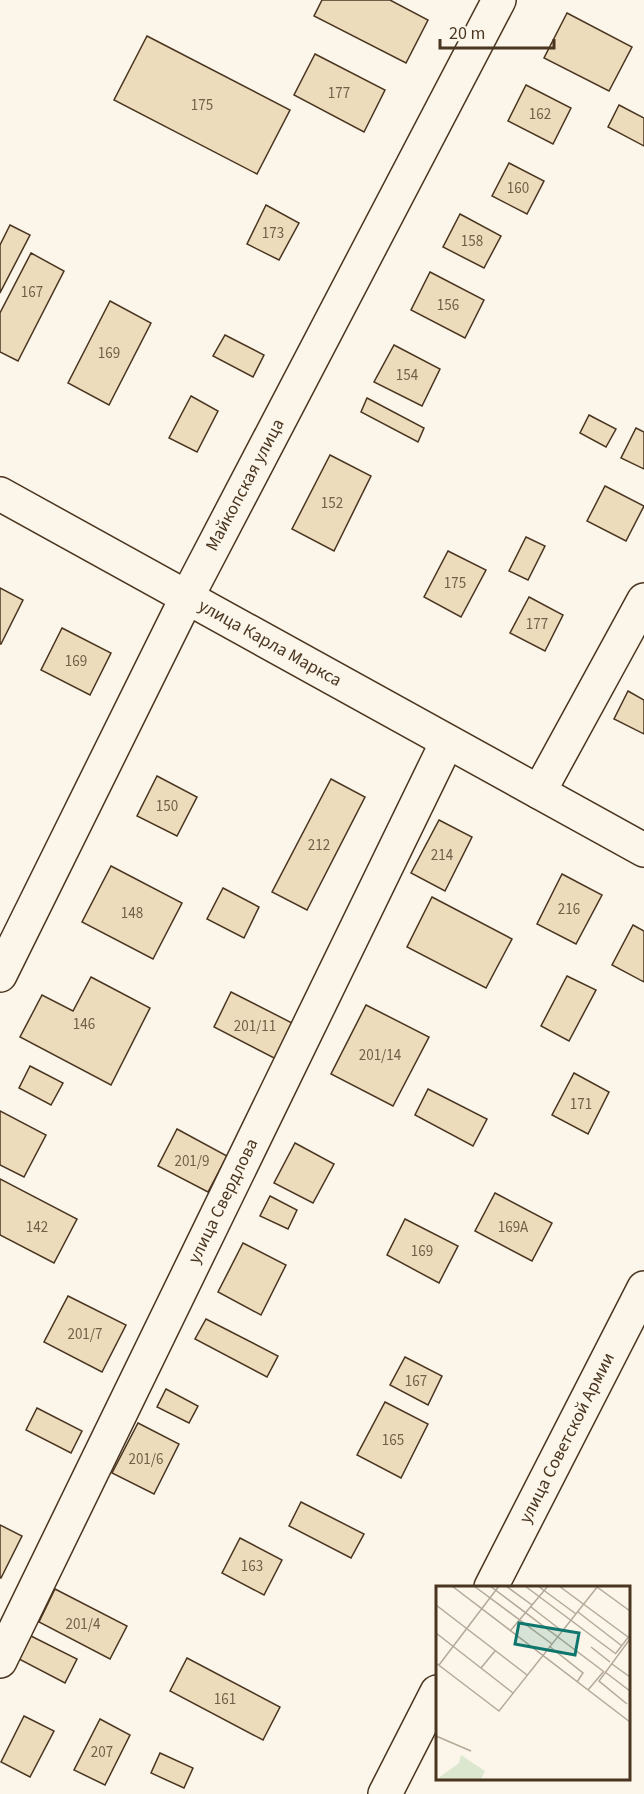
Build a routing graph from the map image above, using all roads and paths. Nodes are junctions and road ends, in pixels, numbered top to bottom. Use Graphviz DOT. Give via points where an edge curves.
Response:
graph roads {
  1 [pos="499,0"];
  2 [pos="4,506"];
  3 [pos="187,597"];
  4 [pos="644,600"];
  5 [pos="447,742"];
  6 [pos="539,792"];
  7 [pos="644,850"];
  8 [pos="0,975"];
  9 [pos="644,1288"];
  10 [pos="492,1586"];
  11 [pos="0,1661"];
  12 [pos="436,1694"];
  13 [pos="385,1794"];
  1 -- 3 [label="street, Майкопская улица"];
  2 -- 3 [label="street, улица Карла Маркса"];
  3 -- 5 [label="street, улица Карла Маркса"];
  3 -- 8 [label="street, Майкопская улица"];
  4 -- 6 [label="street"];
  5 -- 6 [label="street, улица Карла Маркса"];
  5 -- 11 [label="street, улица Свердлова"];
  6 -- 7 [label="street, улица Карла Маркса"];
  9 -- 10 [label="street, улица Советской Армии"];
  12 -- 13 [label="street"];
}
